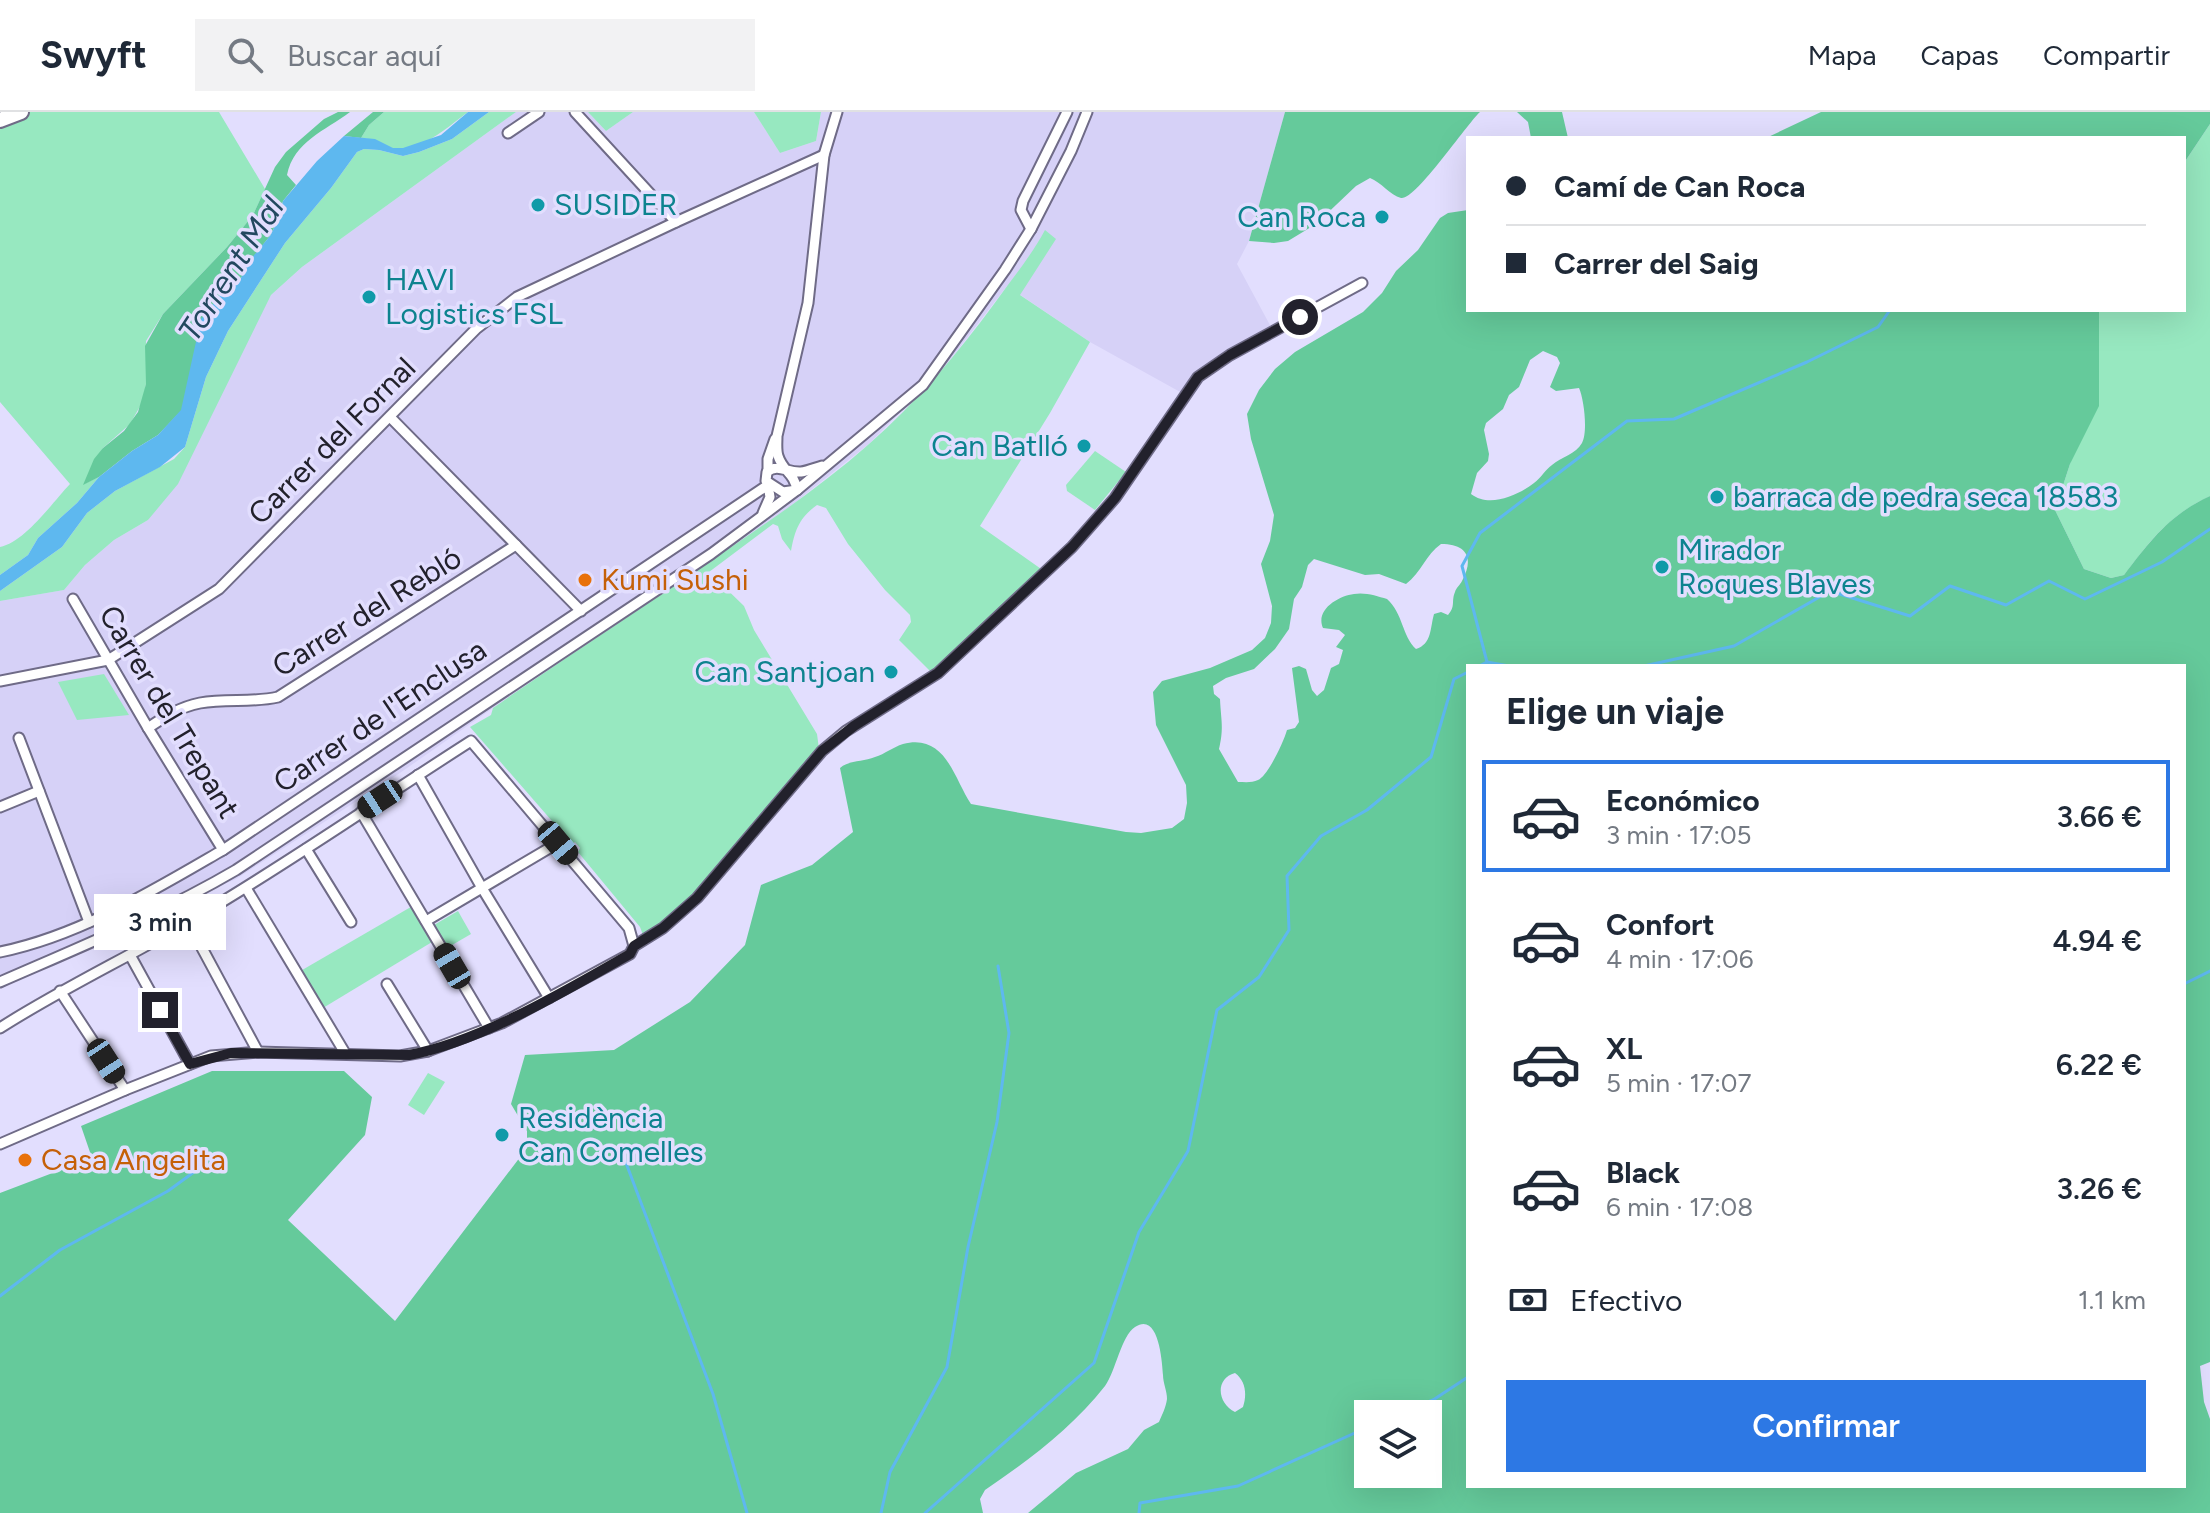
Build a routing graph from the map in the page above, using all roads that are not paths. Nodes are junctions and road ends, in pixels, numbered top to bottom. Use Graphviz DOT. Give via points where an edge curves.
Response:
graph roads {
  1 [pos="21,112"];
  2 [pos="539,112"];
  3 [pos="575,112"];
  4 [pos="837,112"];
  5 [pos="1067,112"];
  6 [pos="1087,112"];
  7 [pos="0,120"];
  8 [pos="508,133"];
  9 [pos="824,155"];
  10 [pos="676,222"];
  11 [pos="1031,229"];
  12 [pos="1362,283"];
  13 [pos="390,417"];
  14 [pos="777,436"];
  15 [pos="829,464"];
  16 [pos="786,470"];
  17 [pos="768,471"];
  18 [pos="768,485"];
  19 [pos="797,490"];
  20 [pos="762,515"];
  21 [pos="516,545"];
  22 [pos="73,599"];
  23 [pos="581,611"];
  24 [pos="108,660"];
  25 [pos="0,681"];
  26 [pos="148,728"];
  27 [pos="19,738"];
  28 [pos="418,775"];
  29 [pos="39,791"];
  30 [pos="0,807"];
  31 [pos="361,812"];
  32 [pos="558,843"];
  33 [pos="306,849"];
  34 [pos="223,850"];
  35 [pos="246,888"];
  36 [pos="482,888"];
  37 [pos="426,921"];
  38 [pos="89,922"];
  39 [pos="188,922"];
  40 [pos="351,922"];
  41 [pos="634,946"];
  42 [pos="0,952"];
  43 [pos="130,955"];
  44 [pos="0,982"];
  45 [pos="387,984"];
  46 [pos="60,991"];
  47 [pos="549,998"];
  48 [pos="0,1028"];
  49 [pos="489,1028"];
  50 [pos="428,1051"];
  51 [pos="258,1052"];
  52 [pos="345,1053"];
  53 [pos="190,1064"];
  54 [pos="125,1090"];
  55 [pos="0,1144"];
  1 -- 7 [label="highway"];
  2 -- 8 [label="street"];
  3 -- 10 [label="street"];
  4 -- 9 [label="street"];
  5 -- 11 [label="street" via="1023,201 1021,210"];
  6 -- 11 [label="street"];
  9 -- 10 [label="street, Carrer del Fornal"];
  9 -- 14 [label="street" via="808,303"];
  10 -- 13 [label="street, Carrer del Fornal" via="517,297 476,329"];
  11 -- 15 [label="street" via="923,385"];
  12 -- 41 [label="street" via="1198,377 1115,498 1072,547 938,673 822,751 697,898"];
  13 -- 21 [label="street"];
  13 -- 24 [label="street, Carrer del Fornal" via="219,589"];
  14 -- 16 [label="street" via="778,456"];
  14 -- 17 [label="street"];
  15 -- 16 [label="street"];
  15 -- 19 [label="street"];
  16 -- 17 [label="street"];
  16 -- 19 [label="street" via="794,476"];
  17 -- 18 [label="street"];
  18 -- 19 [label="street" via="783,492"];
  18 -- 20 [label="street" via="770,497"];
  18 -- 23 [label="street, Carrer de l'Enclusa"];
  19 -- 20 [label="street"];
  20 -- 44 [label="street" via="681,575 236,870 104,938"];
  21 -- 23 [label="street"];
  21 -- 26 [label="street, Carrer del Rebló" via="278,697 201,703 172,712"];
  22 -- 24 [label="street, Carrer del Trepant"];
  23 -- 34 [label="street, Carrer de l'Enclusa"];
  24 -- 25 [label="street, Carrer del Fornal"];
  24 -- 26 [label="street, Carrer del Trepant"];
  26 -- 34 [label="street, Carrer del Trepant"];
  27 -- 29 [label="street"];
  28 -- 31 [label="street"];
  28 -- 32 [label="street" via="471,741"];
  28 -- 36 [label="street"];
  29 -- 30 [label="street"];
  29 -- 38 [label="street"];
  31 -- 33 [label="street"];
  31 -- 37 [label="street"];
  32 -- 36 [label="street"];
  32 -- 41 [label="street" via="629,928"];
  33 -- 35 [label="street"];
  33 -- 40 [label="street"];
  34 -- 38 [label="street, Carrer de l'Enclusa"];
  35 -- 39 [label="street"];
  35 -- 52 [label="street"];
  36 -- 37 [label="street"];
  36 -- 47 [label="street"];
  37 -- 49 [label="street"];
  38 -- 42 [label="street, Carrer de l'Enclusa" via="29,947"];
  39 -- 43 [label="street"];
  39 -- 51 [label="street"];
  41 -- 47 [label="street" via="630,954"];
  43 -- 46 [label="street"];
  43 -- 53 [label="street"];
  45 -- 50 [label="street"];
  46 -- 48 [label="street"];
  46 -- 54 [label="street"];
  47 -- 49 [label="street"];
  49 -- 50 [label="street"];
  50 -- 52 [label="street" via="400,1056"];
  51 -- 52 [label="street"];
  51 -- 53 [label="street" via="221,1054"];
  53 -- 54 [label="street"];
  54 -- 55 [label="street"];
}
